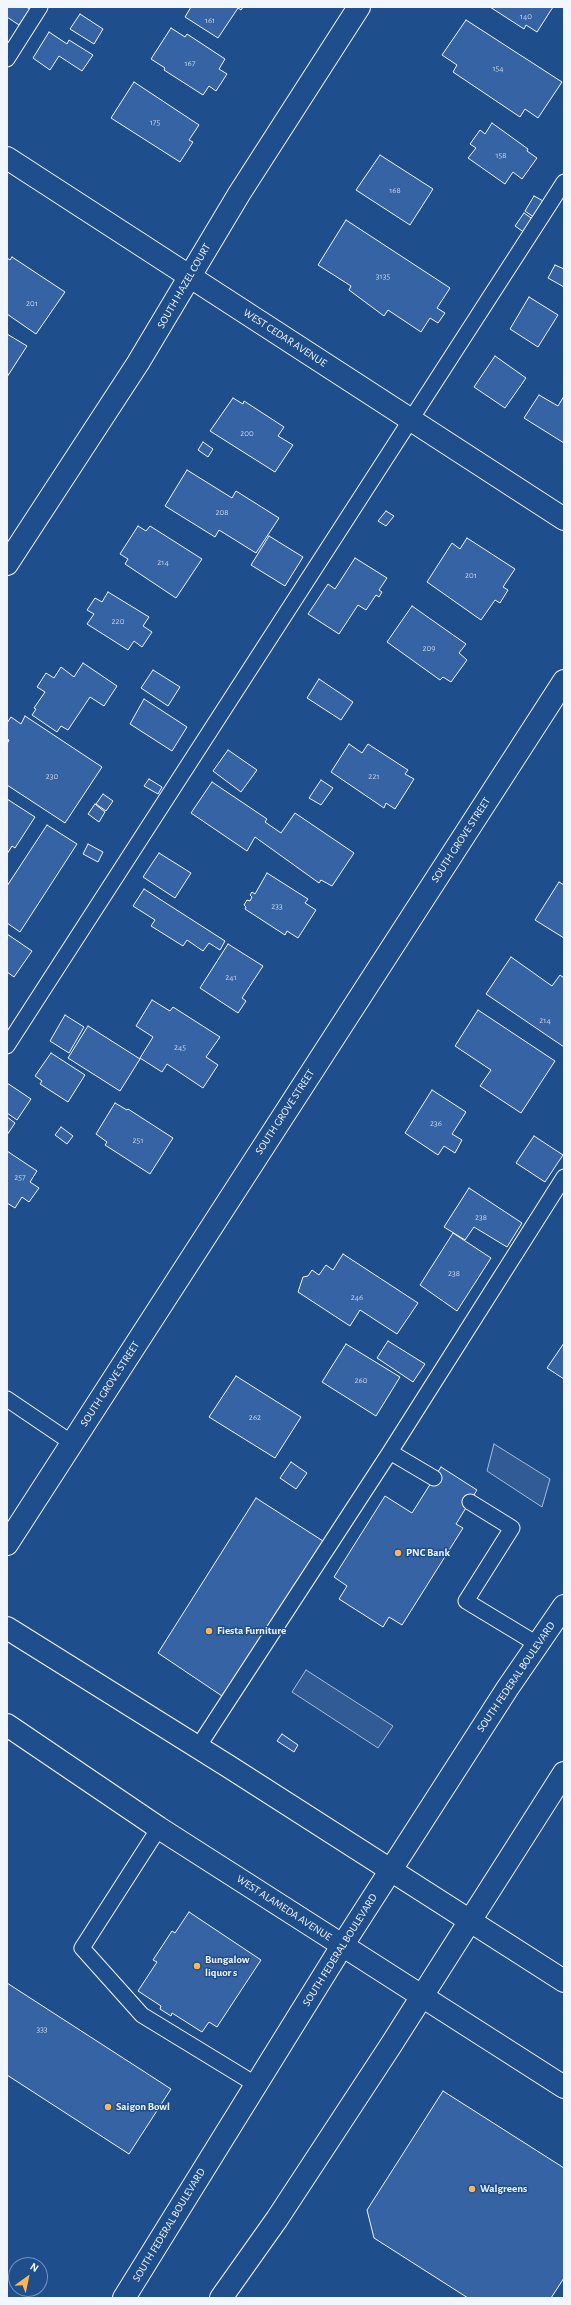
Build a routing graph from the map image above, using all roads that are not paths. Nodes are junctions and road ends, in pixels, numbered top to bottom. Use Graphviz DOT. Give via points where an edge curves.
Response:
graph roads {
  1 [pos="40,7"];
  2 [pos="359,7"];
  3 [pos="7,59"];
  4 [pos="7,158"];
  5 [pos="564,182"];
  6 [pos="189,276"];
  7 [pos="412,420"];
  8 [pos="564,519"];
  9 [pos="7,564"];
  10 [pos="564,681"];
  11 [pos="7,1046"];
  12 [pos="564,1177"];
  13 [pos="7,1399"];
  14 [pos="72,1443"];
  15 [pos="390,1452"];
  16 [pos="434,1478"];
  17 [pos="470,1502"];
  18 [pos="7,1544"];
  19 [pos="564,1606"];
  20 [pos="7,1628"];
  21 [pos="537,1644"];
  22 [pos="7,1725"];
  23 [pos="198,1747"];
  24 [pos="564,1772"];
  25 [pos="159,1828"];
  26 [pos="390,1870"];
  27 [pos="471,1922"];
  28 [pos="342,1946"];
  29 [pos="564,1981"];
  30 [pos="422,1996"];
  31 [pos="256,2084"];
  32 [pos="564,2087"];
  33 [pos="124,2298"];
  34 [pos="222,2298"];
  1 -- 3 [label="lane"];
  2 -- 6 [label="main road, SOUTH HAZEL COURT"];
  4 -- 6 [label="main road, WEST CEDAR AVENUE"];
  5 -- 7 [label="lane"];
  6 -- 7 [label="main road, WEST CEDAR AVENUE"];
  6 -- 9 [label="main road, SOUTH HAZEL COURT" via="138,363"];
  7 -- 8 [label="main road, WEST CEDAR AVENUE"];
  7 -- 11 [label="lane"];
  10 -- 14 [label="main road, SOUTH GROVE STREET"];
  12 -- 15 [label="lane"];
  13 -- 14 [label="lane"];
  14 -- 18 [label="main road, SOUTH GROVE STREET"];
  15 -- 16 [label="lane"];
  15 -- 23 [label="lane"];
  17 -- 21 [label="lane" via="512,1528 466,1600"];
  19 -- 21 [label="main road, SOUTH FEDERAL BOULEVARD"];
  20 -- 23 [label="main road"];
  21 -- 26 [label="main road, SOUTH FEDERAL BOULEVARD"];
  22 -- 25 [label="main road, WEST ALAMEDA AVENUE"];
  23 -- 26 [label="main road"];
  24 -- 27 [label="main road"];
  25 -- 28 [label="main road, WEST ALAMEDA AVENUE"];
  25 -- 31 [label="lane" via="82,1948 142,2015"];
  26 -- 27 [label="main road"];
  26 -- 28 [label="main road, SOUTH FEDERAL BOULEVARD"];
  27 -- 29 [label="main road"];
  27 -- 30 [label="main road"];
  28 -- 30 [label="main road, WEST ALAMEDA AVENUE"];
  28 -- 31 [label="main road, SOUTH FEDERAL BOULEVARD"];
  30 -- 32 [label="main road, WEST ALAMEDA AVENUE"];
  30 -- 34 [label="main road" via="277,2219"];
  31 -- 33 [label="main road, SOUTH FEDERAL BOULEVARD"];
}
